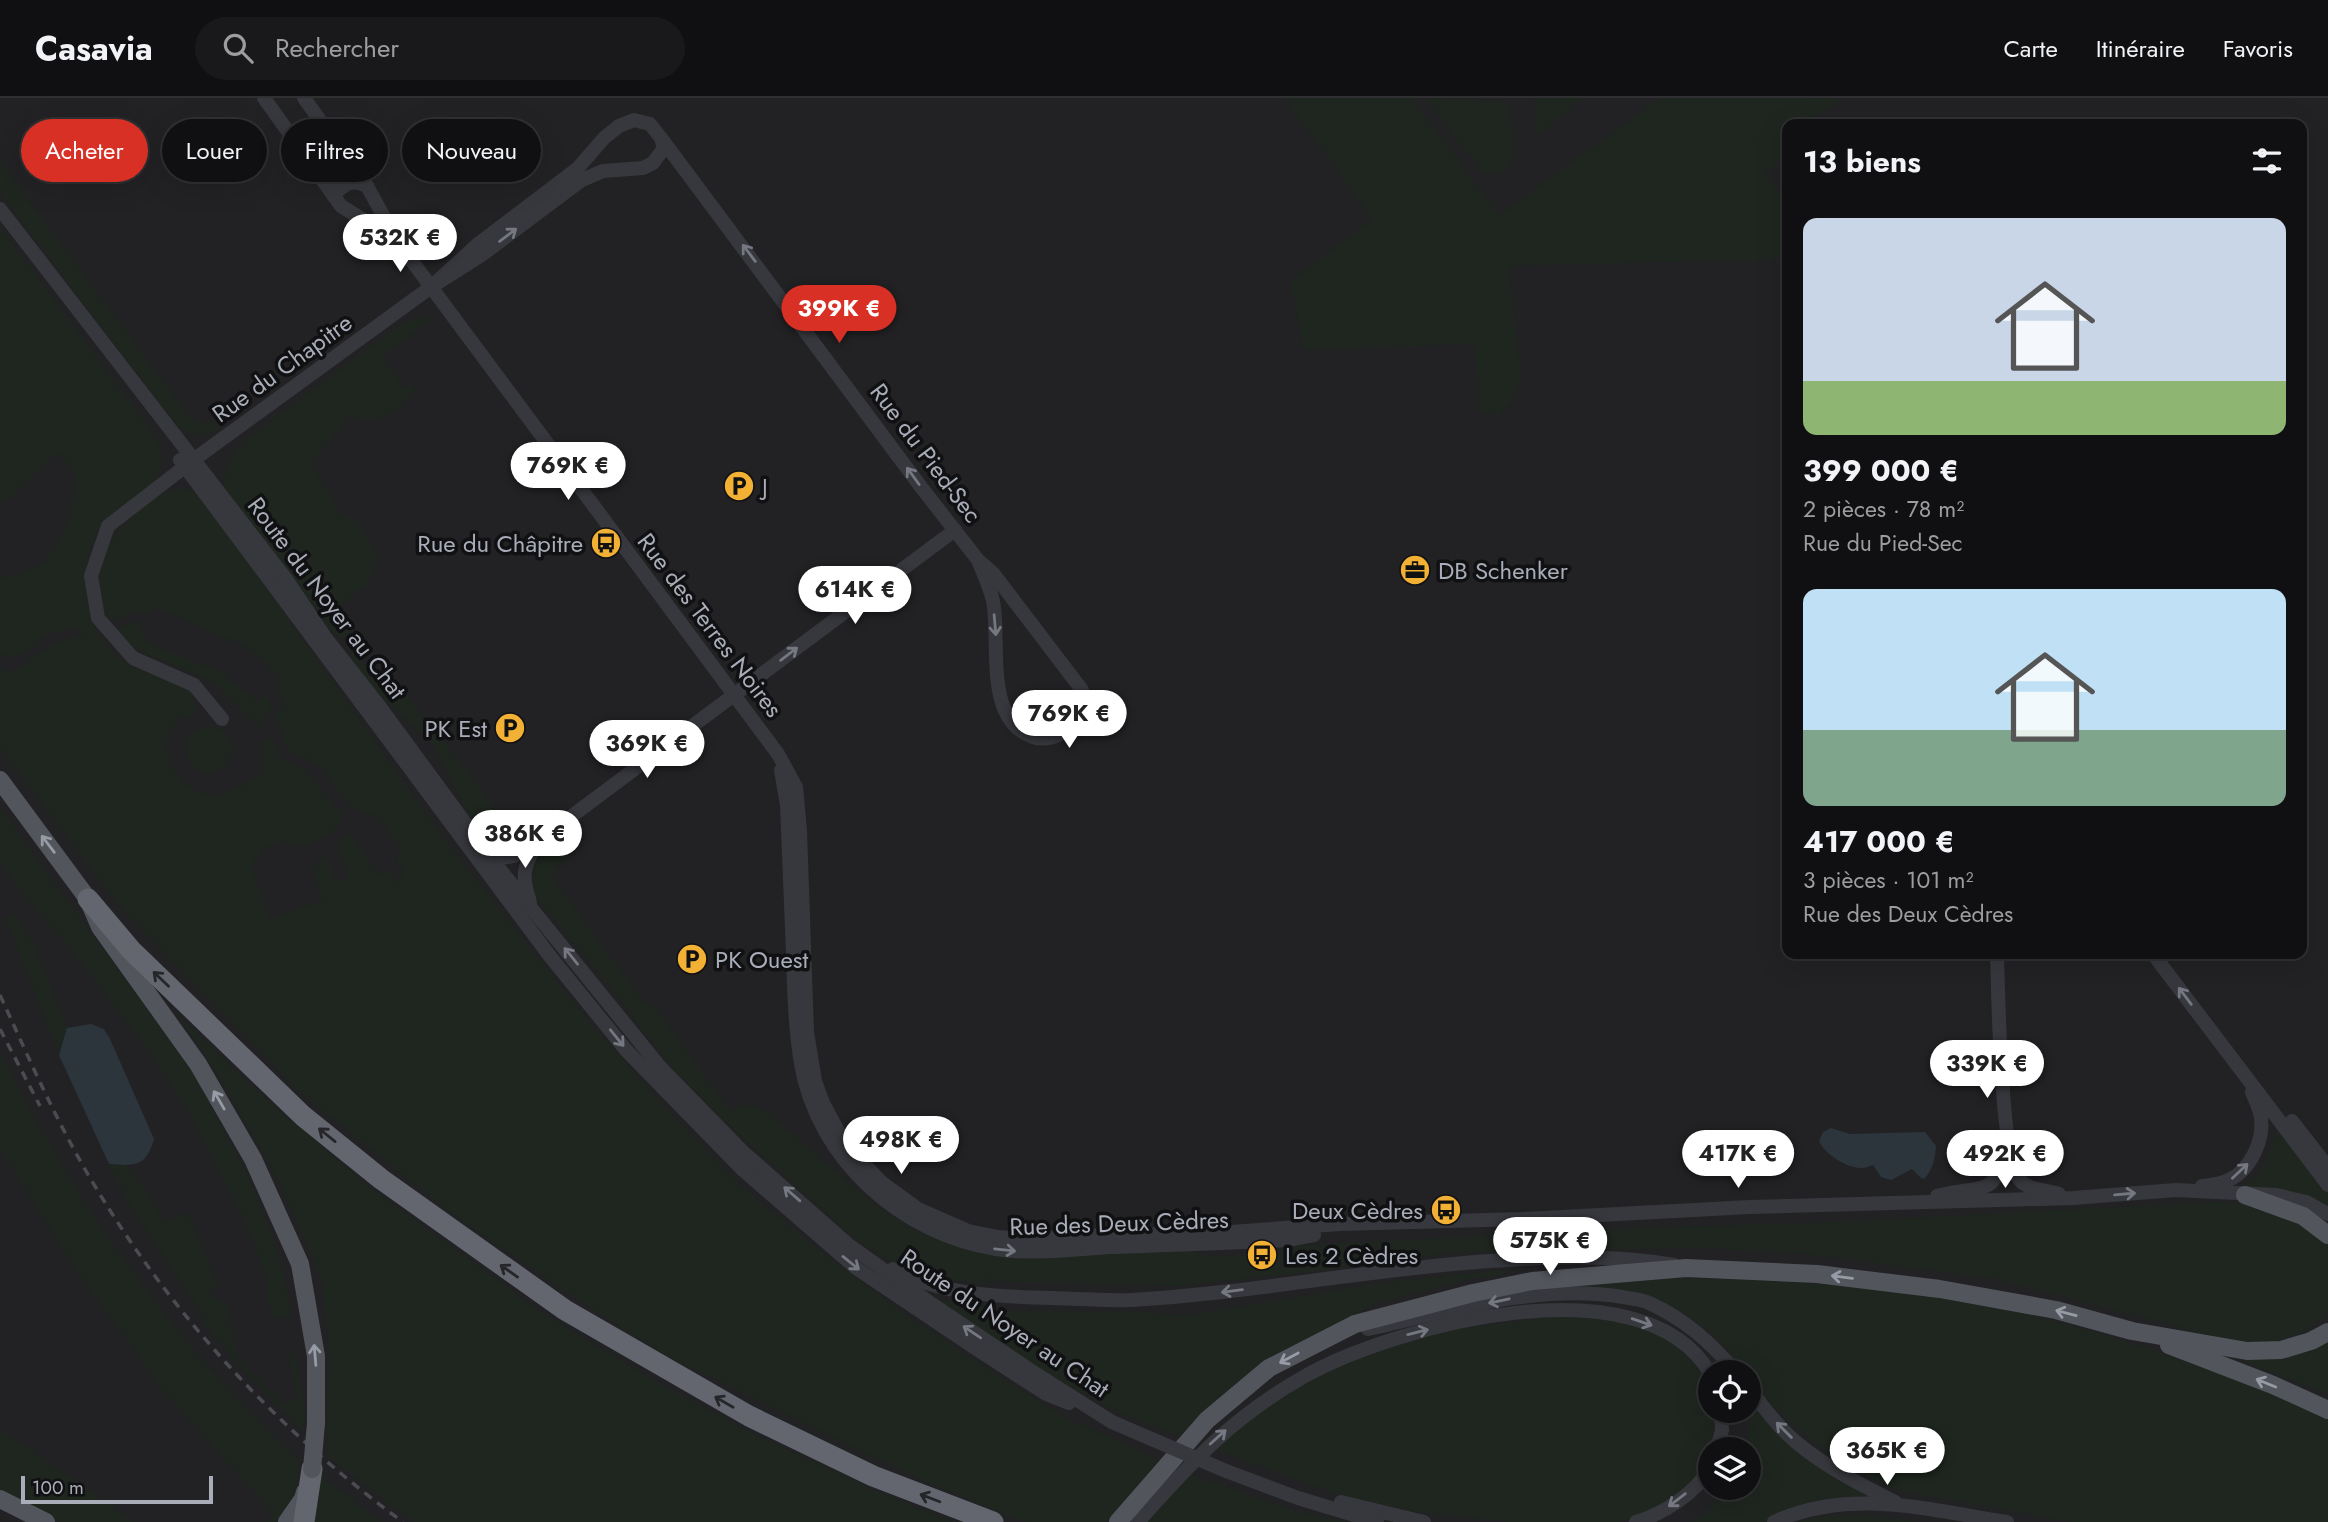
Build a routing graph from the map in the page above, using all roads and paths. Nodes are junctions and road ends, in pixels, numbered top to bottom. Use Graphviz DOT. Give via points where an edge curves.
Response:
graph roads {
  1 [pos="264,98"];
  2 [pos="304,98"];
  3 [pos="661,138"];
  4 [pos="367,186"];
  5 [pos="333,195"];
  6 [pos="0,209"];
  7 [pos="397,241"];
  8 [pos="431,286"];
  9 [pos="189,463"];
  10 [pos="955,530"];
  11 [pos="978,560"];
  12 [pos="734,695"];
  13 [pos="222,719"];
  14 [pos="778,754"];
  15 [pos="0,780"];
  16 [pos="541,839"];
  17 [pos="486,860"];
  18 [pos="89,899"];
  19 [pos="531,906"];
  20 [pos="1997,959"];
  21 [pos="2157,959"];
  22 [pos="2217,1038"];
  23 [pos="2245,1077"];
  24 [pos="2006,1123"];
  25 [pos="2328,1167"];
  26 [pos="2328,1185"];
  27 [pos="2176,1190"];
  28 [pos="2245,1195"];
  29 [pos="2073,1198"];
  30 [pos="1915,1203"];
  31 [pos="2328,1214"];
  32 [pos="2328,1235"];
  33 [pos="850,1246"];
  34 [pos="1686,1268"];
  35 [pos="2328,1320"];
  36 [pos="2132,1331"];
  37 [pos="2328,1332"];
  38 [pos="1329,1337"];
  39 [pos="2281,1350"];
  40 [pos="1700,1360"];
  41 [pos="1725,1360"];
  42 [pos="1761,1403"];
  43 [pos="2328,1410"];
  44 [pos="1112,1422"];
  45 [pos="313,1469"];
  46 [pos="1698,1482"];
  47 [pos="1298,1497"];
  48 [pos="0,1499"];
  49 [pos="1903,1506"];
  50 [pos="46,1522"];
  51 [pos="287,1522"];
  52 [pos="304,1522"];
  53 [pos="993,1522"];
  54 [pos="1118,1522"];
  55 [pos="1138,1522"];
  56 [pos="1377,1522"];
  57 [pos="1424,1522"];
  58 [pos="1636,1522"];
  59 [pos="1774,1522"];
  60 [pos="2007,1522"];
  1 -- 5 [label="street"];
  2 -- 4 [label="street"];
  8 -- 3 [label="street, Rue du Chapitre, one-way" via="483,254 582,180 603,171 653,163 664,148"];
  3 -- 8 [label="street, Rue du Chapitre" via="650,124 634,120 619,126 578,168"];
  10 -- 3 [label="street, Rue du Pied-Sec, one-way"];
  4 -- 5 [label="street" via="352,181"];
  4 -- 7 [label="street"];
  5 -- 7 [label="street" via="341,206"];
  6 -- 9 [label="street, Route du Noyer au Chat"];
  7 -- 8 [label="street, Rue des Terres Noires"];
  8 -- 9 [label="street, Rue du Chapitre"];
  8 -- 12 [label="street, Rue des Terres Noires"];
  9 -- 13 [label="street, Rue du Chapitre" via="108,526 91,576 98,618 133,658 194,685"];
  9 -- 17 [label="street, Route du Noyer au Chat" via="279,569"];
  10 -- 11 [label="street, Rue du Pied-Sec"];
  12 -- 10 [label="street, one-way"];
  11 -- 11 [label="street, one-way" via="993,600 1000,698 1007,718 1020,732 1039,738 1059,736 1073,724 1081,708 1082,690 993,573"];
  12 -- 14 [label="street, Rue des Terres Noires"];
  12 -- 16 [label="street"];
  14 -- 30 [label="street, Rue des Deux Cèdres" via="796,787 807,1032 815,1081 844,1142 881,1182 939,1220 968,1231 1026,1239"];
  18 -- 15 [label="main road, one-way"];
  16 -- 17 [label="street" via="514,856"];
  16 -- 19 [label="street" via="523,875"];
  17 -- 19 [label="street, Route du Noyer au Chat"];
  17 -- 44 [label="street, Route du Noyer au Chat, one-way" via="549,955 626,1049 743,1170 856,1268 907,1303 1046,1394"];
  45 -- 18 [label="main road, one-way, bridge" via="316,1356 300,1264 253,1159 198,1064 100,927"];
  53 -- 18 [label="highway, one-way" via="873,1476 749,1416 565,1310 380,1179 303,1116 131,950"];
  33 -- 19 [label="street, Route du Noyer au Chat, one-way" via="742,1151 660,1067"];
  20 -- 24 [label="street"];
  22 -- 21 [label="street, one-way"];
  22 -- 23 [label="street"];
  22 -- 25 [label="street" via="2252,1070"];
  23 -- 26 [label="street"];
  27 -- 23 [label="street, one-way" via="2227,1181 2253,1156 2261,1118"];
  24 -- 29 [label="street" via="2012,1163 2020,1181"];
  24 -- 30 [label="street" via="2001,1171 1994,1181 1985,1188"];
  27 -- 28 [label="street, Rue des Deux Cèdres"];
  29 -- 27 [label="street, Rue des Deux Cèdres, one-way"];
  28 -- 31 [label="street, Rue des Deux Cèdres" via="2291,1198"];
  28 -- 32 [label="main road" via="2303,1216"];
  29 -- 30 [label="street, Rue des Deux Cèdres"];
  34 -- 33 [label="street, one-way" via="1642,1259 1529,1259 1382,1270 1129,1300 950,1289 902,1274"];
  44 -- 33 [label="street, Route du Noyer au Chat, one-way"];
  36 -- 34 [label="main road, one-way" via="2056,1310 1940,1289 1817,1274"];
  34 -- 38 [label="main road" via="1532,1281 1355,1324"];
  35 -- 39 [label="main road"];
  36 -- 39 [label="main road" via="2247,1351"];
  43 -- 36 [label="main road, one-way"];
  37 -- 39 [label="main road"];
  41 -- 38 [label="street, one-way" via="1679,1318 1646,1301 1605,1294 1516,1298"];
  38 -- 54 [label="main road, one-way" via="1269,1368 1207,1420"];
  55 -- 40 [label="street, one-way" via="1222,1432 1265,1401 1350,1353 1401,1336 1553,1309 1617,1313 1674,1335"];
  49 -- 42 [label="street, one-way" via="1806,1450"];
  44 -- 47 [label="street, bridge"];
  45 -- 51 [label="main road" via="303,1499"];
  45 -- 52 [label="highway"];
  46 -- 58 [label="street, one-way" via="1664,1510"];
  47 -- 56 [label="street"];
  47 -- 57 [label="street"];
  48 -- 50 [label="main road"];
  49 -- 59 [label="street" via="1864,1502 1824,1506"];
  49 -- 60 [label="street"];
}
